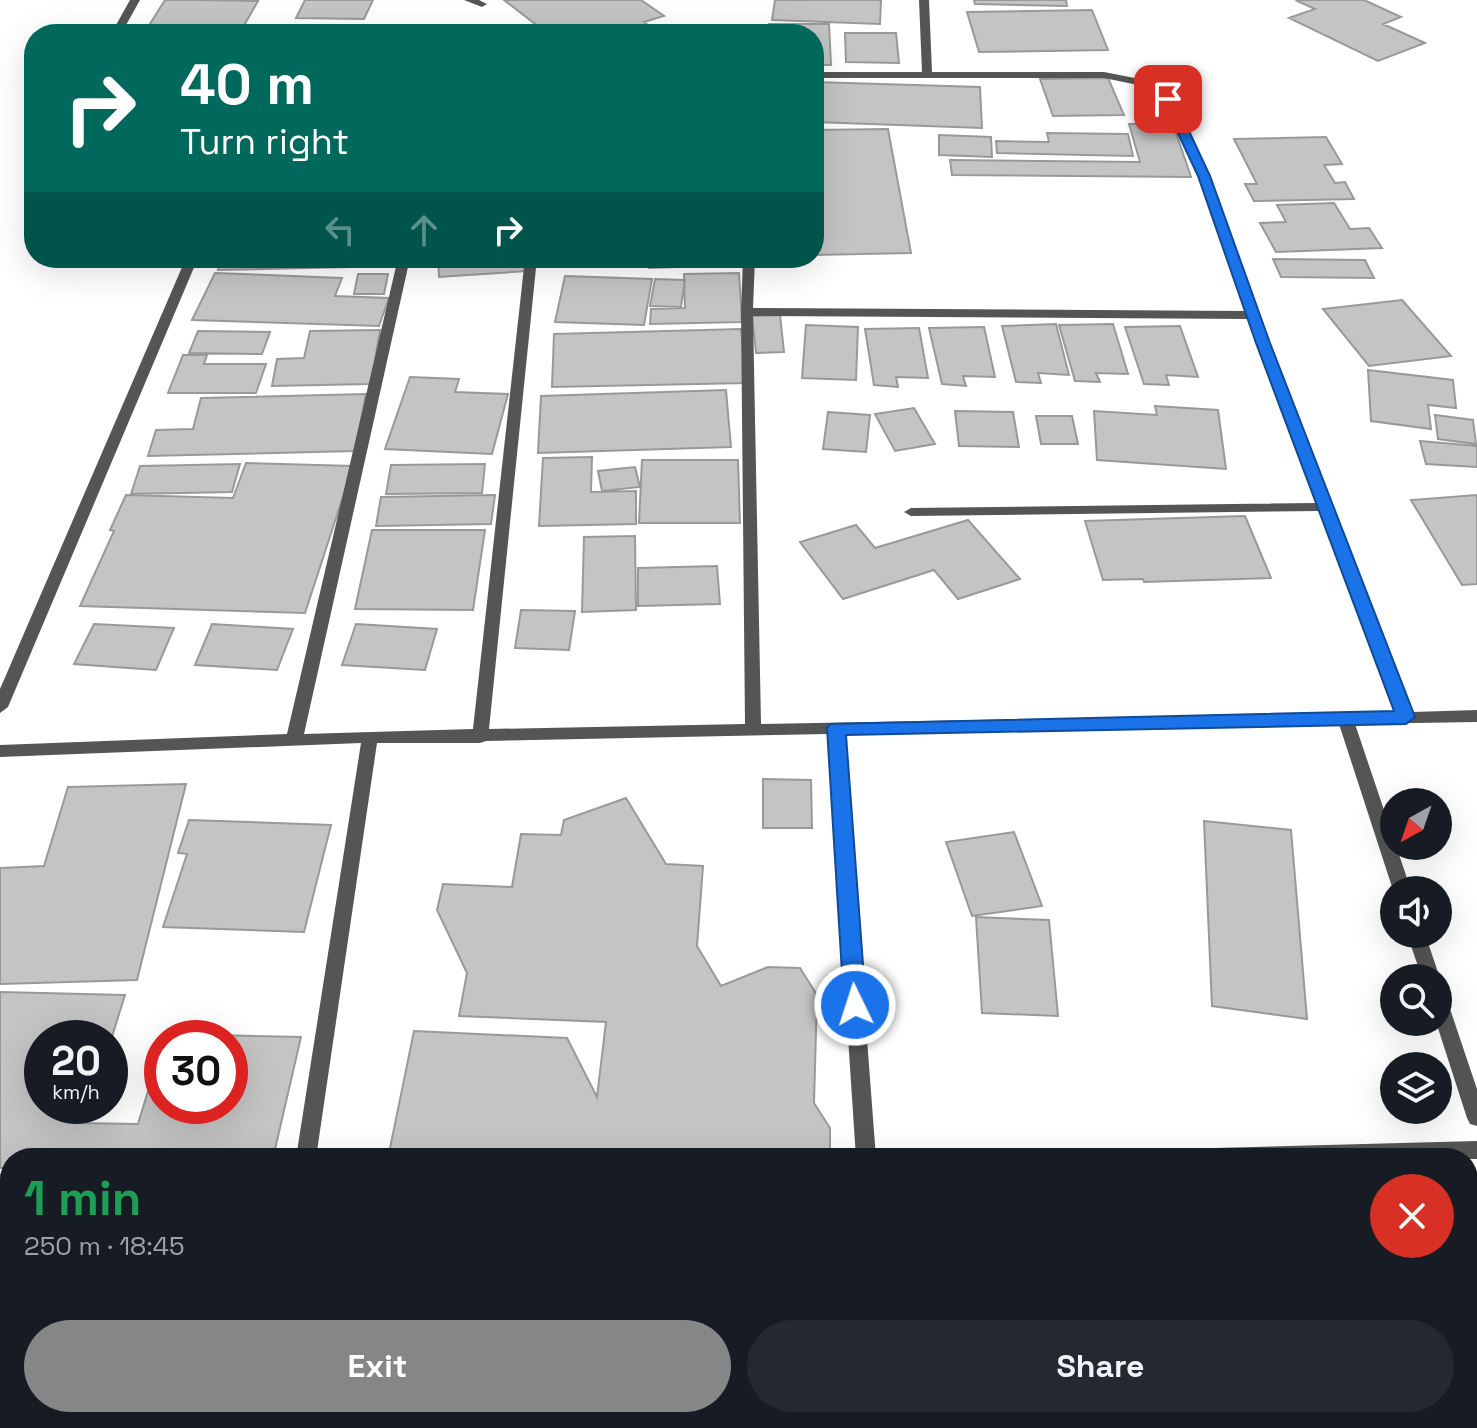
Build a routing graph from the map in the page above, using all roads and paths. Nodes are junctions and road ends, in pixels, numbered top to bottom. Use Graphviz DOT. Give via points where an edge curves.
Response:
graph roads {
  1 [pos="135,0"];
  2 [pos="469,0"];
  3 [pos="924,0"];
  4 [pos="482,4"];
  5 [pos="122,24"];
  6 [pos="927,74"];
  7 [pos="824,75"];
  8 [pos="188,268"];
  9 [pos="402,268"];
  10 [pos="530,268"];
  11 [pos="749,268"];
  12 [pos="747,312"];
  13 [pos="1253,315"];
  14 [pos="1325,507"];
  15 [pos="911,512"];
  16 [pos="0,707"];
  17 [pos="1477,716"];
  18 [pos="1406,717"];
  19 [pos="1345,719"];
  20 [pos="836,728"];
  21 [pos="753,730"];
  22 [pos="370,737"];
  23 [pos="480,737"];
  24 [pos="294,741"];
  25 [pos="0,751"];
  26 [pos="1397,876"];
  27 [pos="1450,1036"];
  28 [pos="1477,1118"];
  29 [pos="308,1148"];
  30 [pos="865,1148"];
  1 -- 5 [label="street"];
  2 -- 4 [label="street"];
  3 -- 6 [label="street"];
  6 -- 7 [label="street"];
  6 -- 13 [label="street" via="1104,75 1162,91 1204,176"];
  8 -- 16 [label="street"];
  9 -- 24 [label="street"];
  10 -- 23 [label="street"];
  11 -- 12 [label="street"];
  12 -- 13 [label="street"];
  12 -- 21 [label="street"];
  13 -- 14 [label="street"];
  14 -- 15 [label="street"];
  14 -- 18 [label="street"];
  17 -- 18 [label="street"];
  18 -- 19 [label="street"];
  19 -- 20 [label="street"];
  19 -- 26 [label="street"];
  20 -- 21 [label="street"];
  20 -- 30 [label="street"];
  21 -- 23 [label="street"];
  22 -- 23 [label="street"];
  22 -- 24 [label="street"];
  22 -- 29 [label="street"];
  24 -- 25 [label="street"];
  27 -- 28 [label="street"];
}
